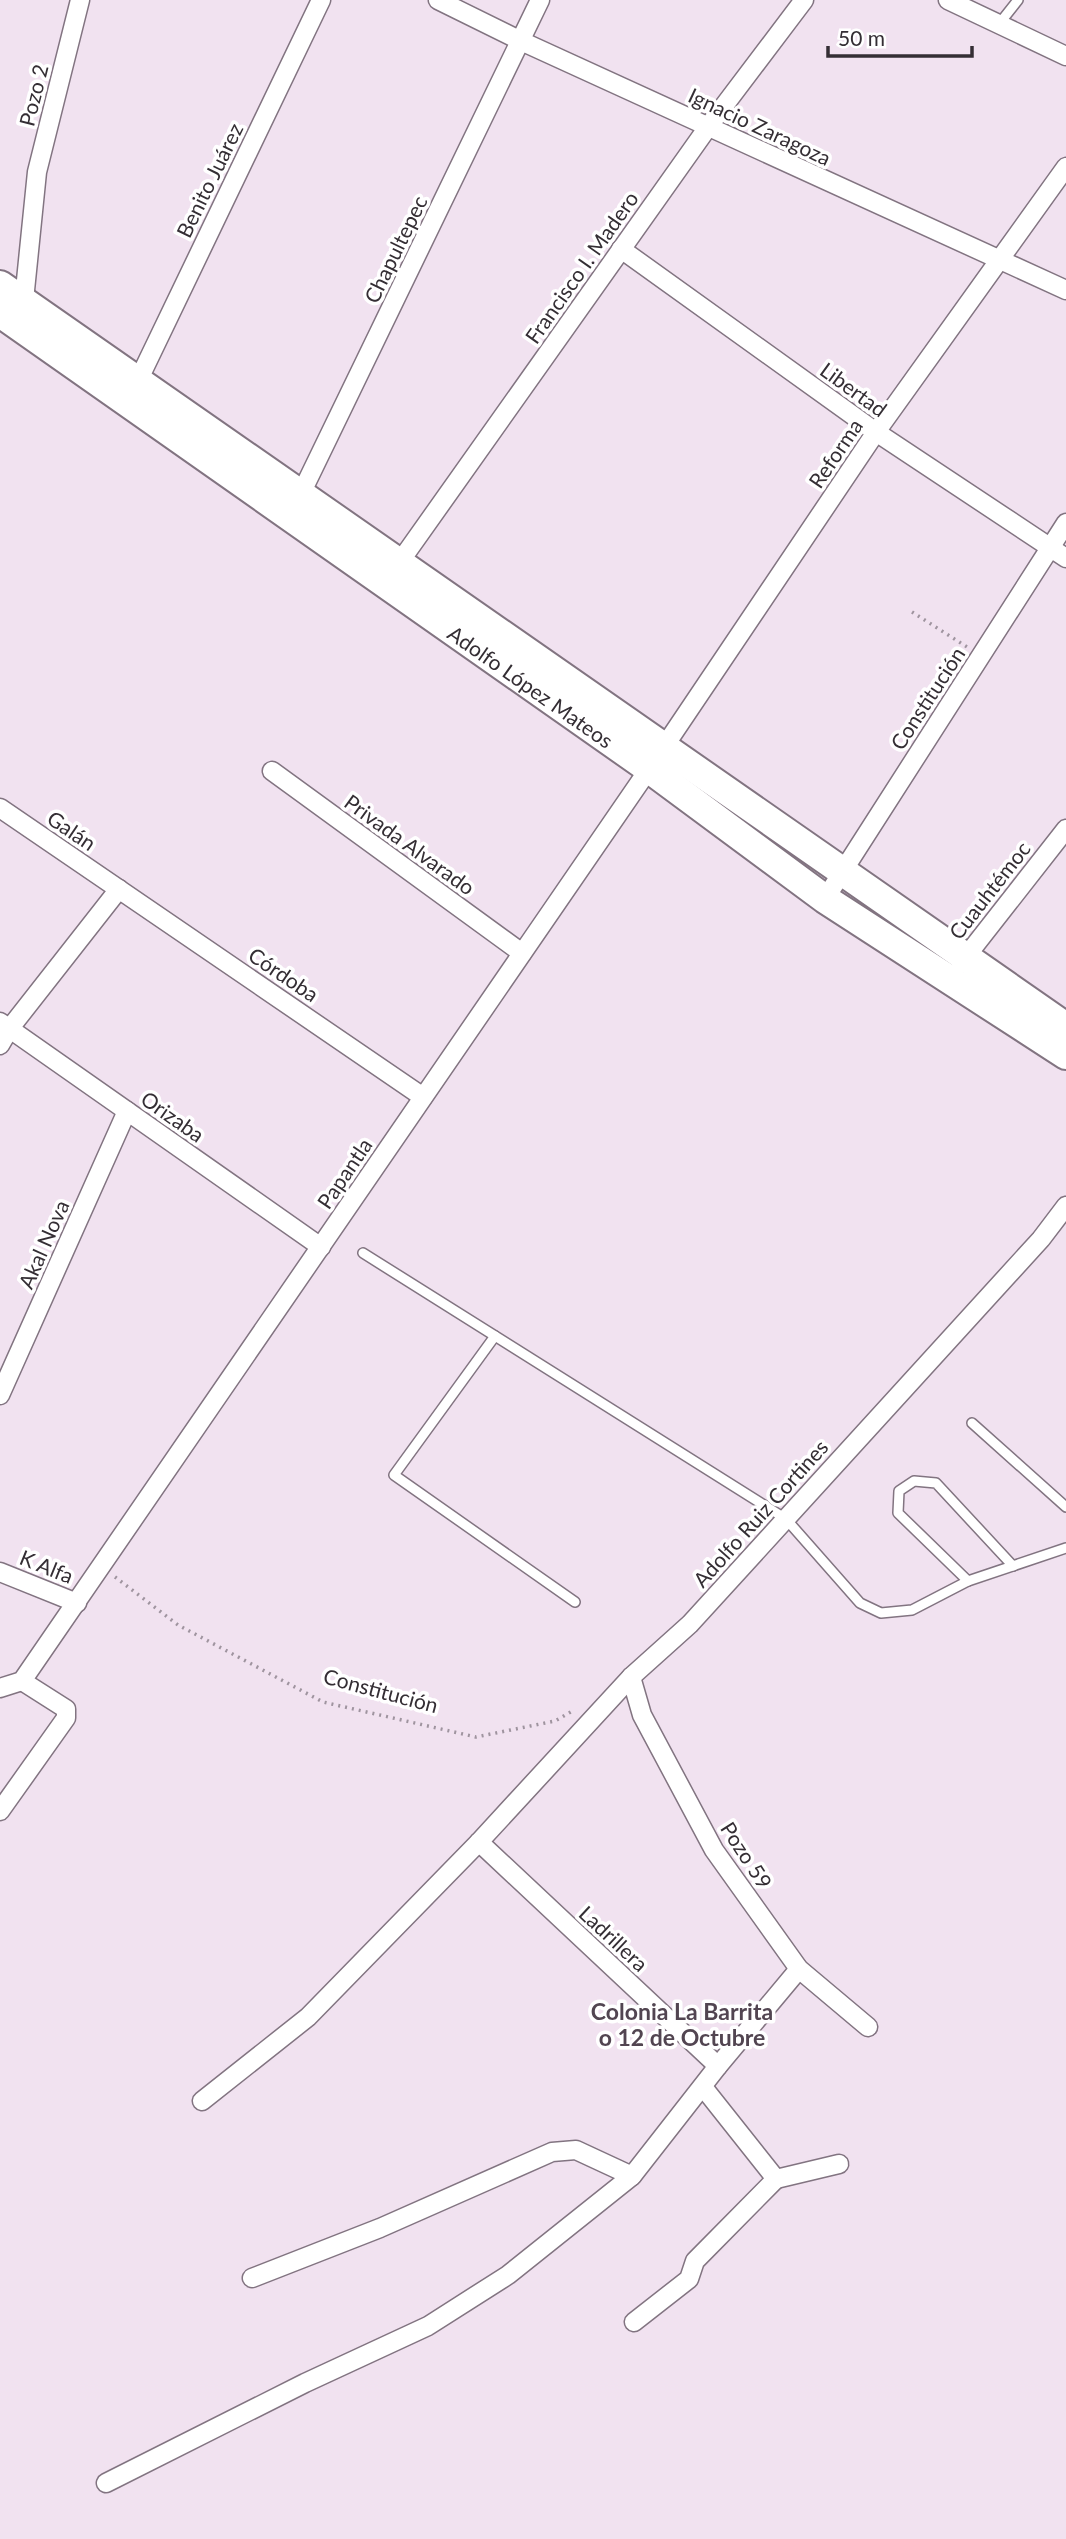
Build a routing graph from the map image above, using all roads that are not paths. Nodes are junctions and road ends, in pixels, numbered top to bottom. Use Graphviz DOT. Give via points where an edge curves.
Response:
graph roads {
  1 [pos="80,0"];
  2 [pos="321,0"];
  3 [pos="438,0"];
  4 [pos="540,0"];
  5 [pos="804,0"];
  6 [pos="948,0"];
  7 [pos="1018,0"];
  8 [pos="998,26"];
  9 [pos="521,41"];
  10 [pos="1066,56"];
  11 [pos="708,127"];
  12 [pos="1066,167"];
  13 [pos="621,248"];
  14 [pos="1000,261"];
  15 [pos="0,285"];
  16 [pos="1066,289"];
  17 [pos="15,314"];
  18 [pos="138,381"];
  19 [pos="876,432"];
  20 [pos="295,506"];
  21 [pos="1066,523"];
  22 [pos="1050,547"];
  23 [pos="1066,558"];
  24 [pos="399,563"];
  25 [pos="656,758"];
  26 [pos="272,771"];
  27 [pos="0,808"];
  28 [pos="1066,829"];
  29 [pos="843,872"];
  30 [pos="119,890"];
  31 [pos="825,899"];
  32 [pos="522,953"];
  33 [pos="966,957"];
  34 [pos="948,980"];
  35 [pos="5,1025"];
  36 [pos="1066,1027"];
  37 [pos="0,1045"];
  38 [pos="1066,1055"];
  39 [pos="423,1097"];
  40 [pos="127,1111"];
  41 [pos="1066,1206"];
  42 [pos="321,1247"];
  43 [pos="363,1253"];
  44 [pos="495,1336"];
  45 [pos="0,1395"];
  46 [pos="972,1423"];
  47 [pos="1066,1507"];
  48 [pos="786,1519"];
  49 [pos="1066,1548"];
  50 [pos="1013,1566"];
  51 [pos="0,1572"];
  52 [pos="968,1581"];
  53 [pos="576,1602"];
  54 [pos="77,1603"];
  55 [pos="631,1677"];
  56 [pos="22,1681"];
  57 [pos="0,1688"];
  58 [pos="0,1811"];
  59 [pos="479,1842"];
  60 [pos="799,1969"];
  61 [pos="867,2027"];
  62 [pos="718,2066"];
  63 [pos="704,2087"];
  64 [pos="202,2101"];
  65 [pos="839,2164"];
  66 [pos="632,2176"];
  67 [pos="776,2179"];
  68 [pos="252,2278"];
  69 [pos="634,2322"];
  70 [pos="106,2483"];
  1 -- 17 [label="street, Pozo 2" via="37,172"];
  2 -- 18 [label="street, Benito Juárez"];
  3 -- 9 [label="street, Ignacio Zaragoza"];
  4 -- 9 [label="street, Chapultepec"];
  5 -- 11 [label="street, Francisco I. Madero"];
  6 -- 8 [label="street"];
  7 -- 8 [label="lane"];
  8 -- 10 [label="street"];
  9 -- 11 [label="street, Ignacio Zaragoza"];
  9 -- 20 [label="street, Chapultepec"];
  11 -- 13 [label="street, Francisco I. Madero"];
  11 -- 14 [label="street, Ignacio Zaragoza"];
  12 -- 14 [label="street, Reforma"];
  13 -- 19 [label="street, Libertad"];
  13 -- 24 [label="street, Francisco I. Madero"];
  14 -- 16 [label="street, Ignacio Zaragoza"];
  14 -- 19 [label="street, Reforma"];
  15 -- 17 [label="main road, Adolfo López Mateos"];
  17 -- 18 [label="main road, Adolfo López Mateos"];
  17 -- 20 [label="main road, Adolfo López Mateos"];
  18 -- 20 [label="main road, Adolfo López Mateos"];
  19 -- 22 [label="street, Libertad"];
  19 -- 25 [label="street, Reforma"];
  20 -- 24 [label="main road, Adolfo López Mateos"];
  20 -- 25 [label="main road, Adolfo López Mateos"];
  21 -- 22 [label="street, Constitución"];
  22 -- 23 [label="street, Libertad"];
  22 -- 29 [label="street, Constitución"];
  24 -- 25 [label="main road, Adolfo López Mateos"];
  25 -- 29 [label="main road, Adolfo López Mateos"];
  25 -- 31 [label="main road, Adolfo López Mateos"];
  25 -- 32 [label="street, Papantla"];
  26 -- 32 [label="street, Privada Alvarado"];
  27 -- 30 [label="street, Galán"];
  28 -- 33 [label="street, Cuauhtémoc"];
  29 -- 31 [label="street, Constitución"];
  29 -- 33 [label="main road, Adolfo López Mateos"];
  30 -- 35 [label="street"];
  30 -- 39 [label="street, Córdoba"];
  31 -- 34 [label="main road, Adolfo López Mateos"];
  32 -- 39 [label="street, Papantla"];
  33 -- 34 [label="street, Cuauhtémoc"];
  33 -- 36 [label="main road, Adolfo López Mateos"];
  34 -- 38 [label="main road, Adolfo López Mateos"];
  35 -- 37 [label="street"];
  35 -- 40 [label="street, Orizaba"];
  39 -- 42 [label="street, Papantla"];
  40 -- 42 [label="street, Orizaba"];
  40 -- 45 [label="street, Akal Nova"];
  41 -- 48 [label="street, Adolfo Ruiz Cortines"];
  42 -- 54 [label="street, Papantla"];
  43 -- 44 [label="lane"];
  44 -- 48 [label="lane"];
  44 -- 53 [label="lane" via="394,1475"];
  46 -- 47 [label="lane"];
  48 -- 52 [label="lane" via="860,1603 881,1613 912,1610"];
  48 -- 55 [label="street, Adolfo Ruiz Cortines" via="690,1623"];
  49 -- 50 [label="lane"];
  50 -- 52 [label="lane"];
  50 -- 52 [label="lane" via="936,1483 914,1480 899,1491 898,1513"];
  51 -- 54 [label="street, K Alfa"];
  54 -- 56 [label="street, Papantla"];
  55 -- 59 [label="street, Adolfo Ruiz Cortines"];
  55 -- 60 [label="street, Pozo 59" via="642,1716 714,1850"];
  56 -- 57 [label="street"];
  56 -- 58 [label="street" via="66,1709 66,1718"];
  59 -- 62 [label="street, Ladrillera"];
  59 -- 64 [label="street, Adolfo Ruiz Cortines" via="308,2017"];
  60 -- 61 [label="street, Pozo 59"];
  60 -- 62 [label="street"];
  62 -- 63 [label="street"];
  63 -- 66 [label="street"];
  63 -- 67 [label="street"];
  65 -- 67 [label="street"];
  66 -- 68 [label="street" via="576,2150 552,2152"];
  66 -- 70 [label="street" via="508,2275 428,2326"];
  67 -- 69 [label="street" via="695,2262 689,2279"];
}
